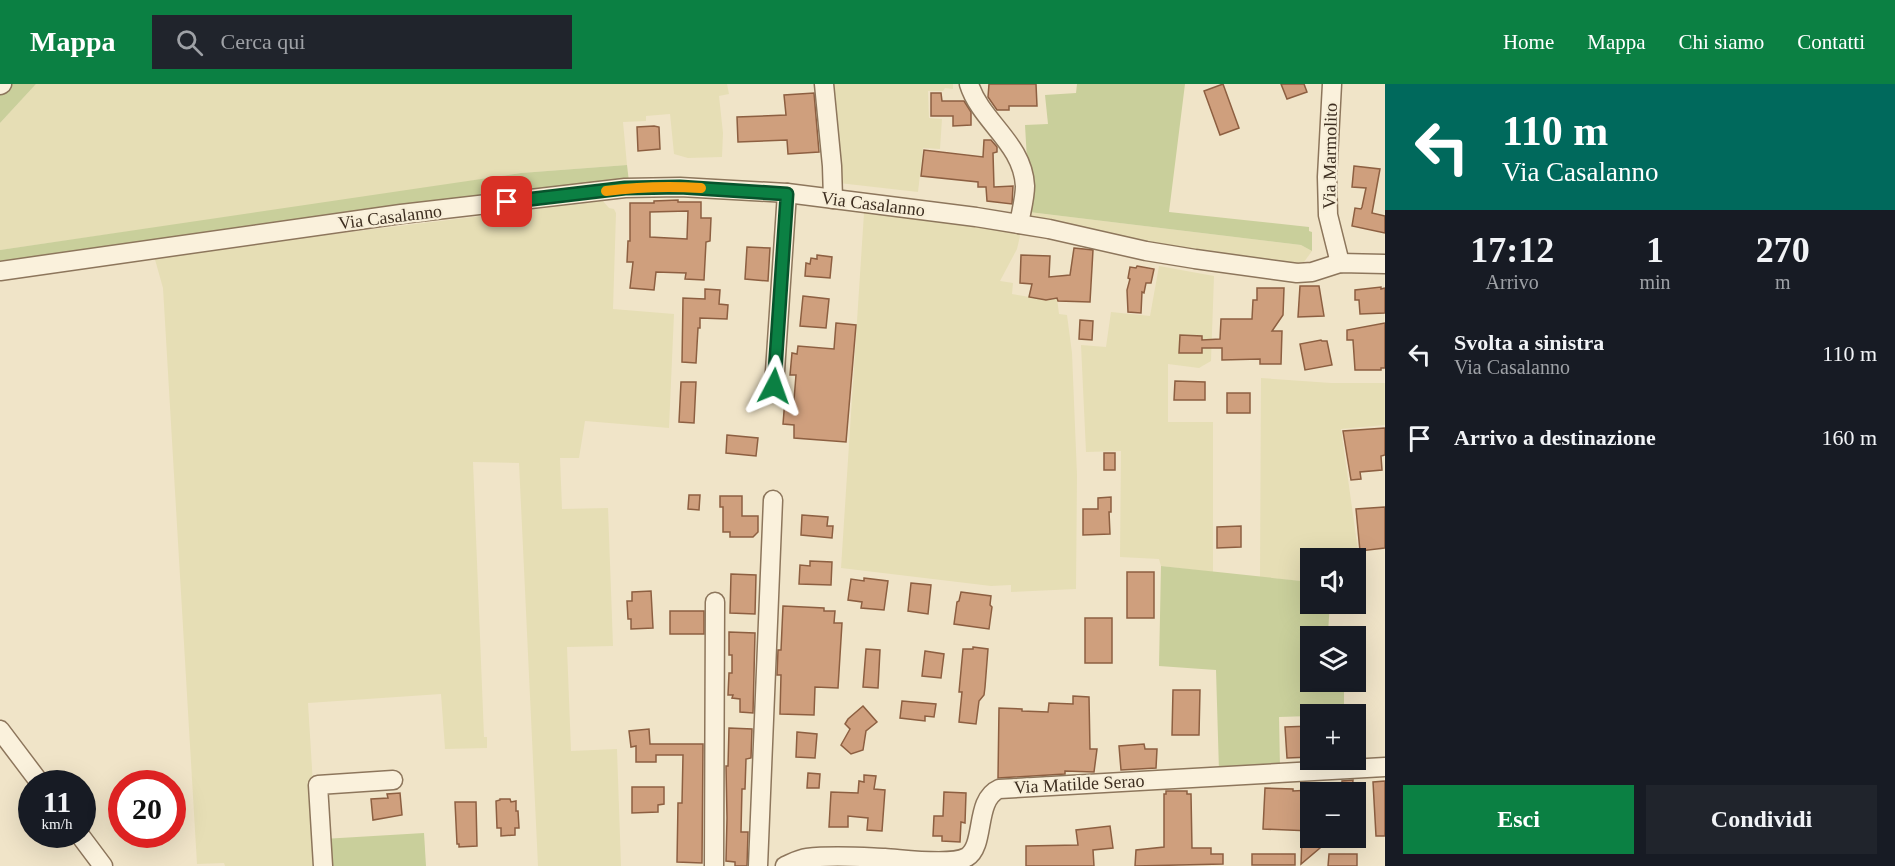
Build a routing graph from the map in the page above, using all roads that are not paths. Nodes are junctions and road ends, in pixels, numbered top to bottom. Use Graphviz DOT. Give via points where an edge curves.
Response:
graph roads {
  1 [pos="824,84"];
  2 [pos="969,84"];
  3 [pos="1332,84"];
  4 [pos="787,194"];
  5 [pos="832,199"];
  6 [pos="1019,224"];
  7 [pos="1340,262"];
  8 [pos="1385,264"];
  9 [pos="0,272"];
  10 [pos="774,386"];
  11 [pos="773,500"];
  12 [pos="715,602"];
  13 [pos="0,730"];
  14 [pos="1385,767"];
  15 [pos="30,770"];
  16 [pos="393,780"];
  17 [pos="90,848"];
  18 [pos="103,866"];
  19 [pos="322,866"];
  20 [pos="714,866"];
  21 [pos="758,866"];
  22 [pos="785,866"];
  1 -- 5 [label="street"];
  2 -- 6 [label="street" via="980,108 1016,155 1025,186"];
  3 -- 7 [label="street, Via Marmolito" via="1328,215"];
  4 -- 5 [label="street, Via Casalanno"];
  4 -- 9 [label="street, Via Casalanno" via="680,187 625,188 401,214"];
  4 -- 10 [label="street"];
  5 -- 6 [label="street, Via Casalanno"];
  6 -- 7 [label="street, Via Casalanno" via="1156,252 1297,273"];
  7 -- 8 [label="street, Via Casalanno"];
  11 -- 21 [label="street"];
  12 -- 20 [label="street"];
  13 -- 15 [label="street"];
  14 -- 22 [label="street, Via Matilde Serao" via="999,789 986,800 977,839 966,857 927,861 805,858"];
  16 -- 19 [label="street" via="318,785"];
  17 -- 18 [label="street"];
}
